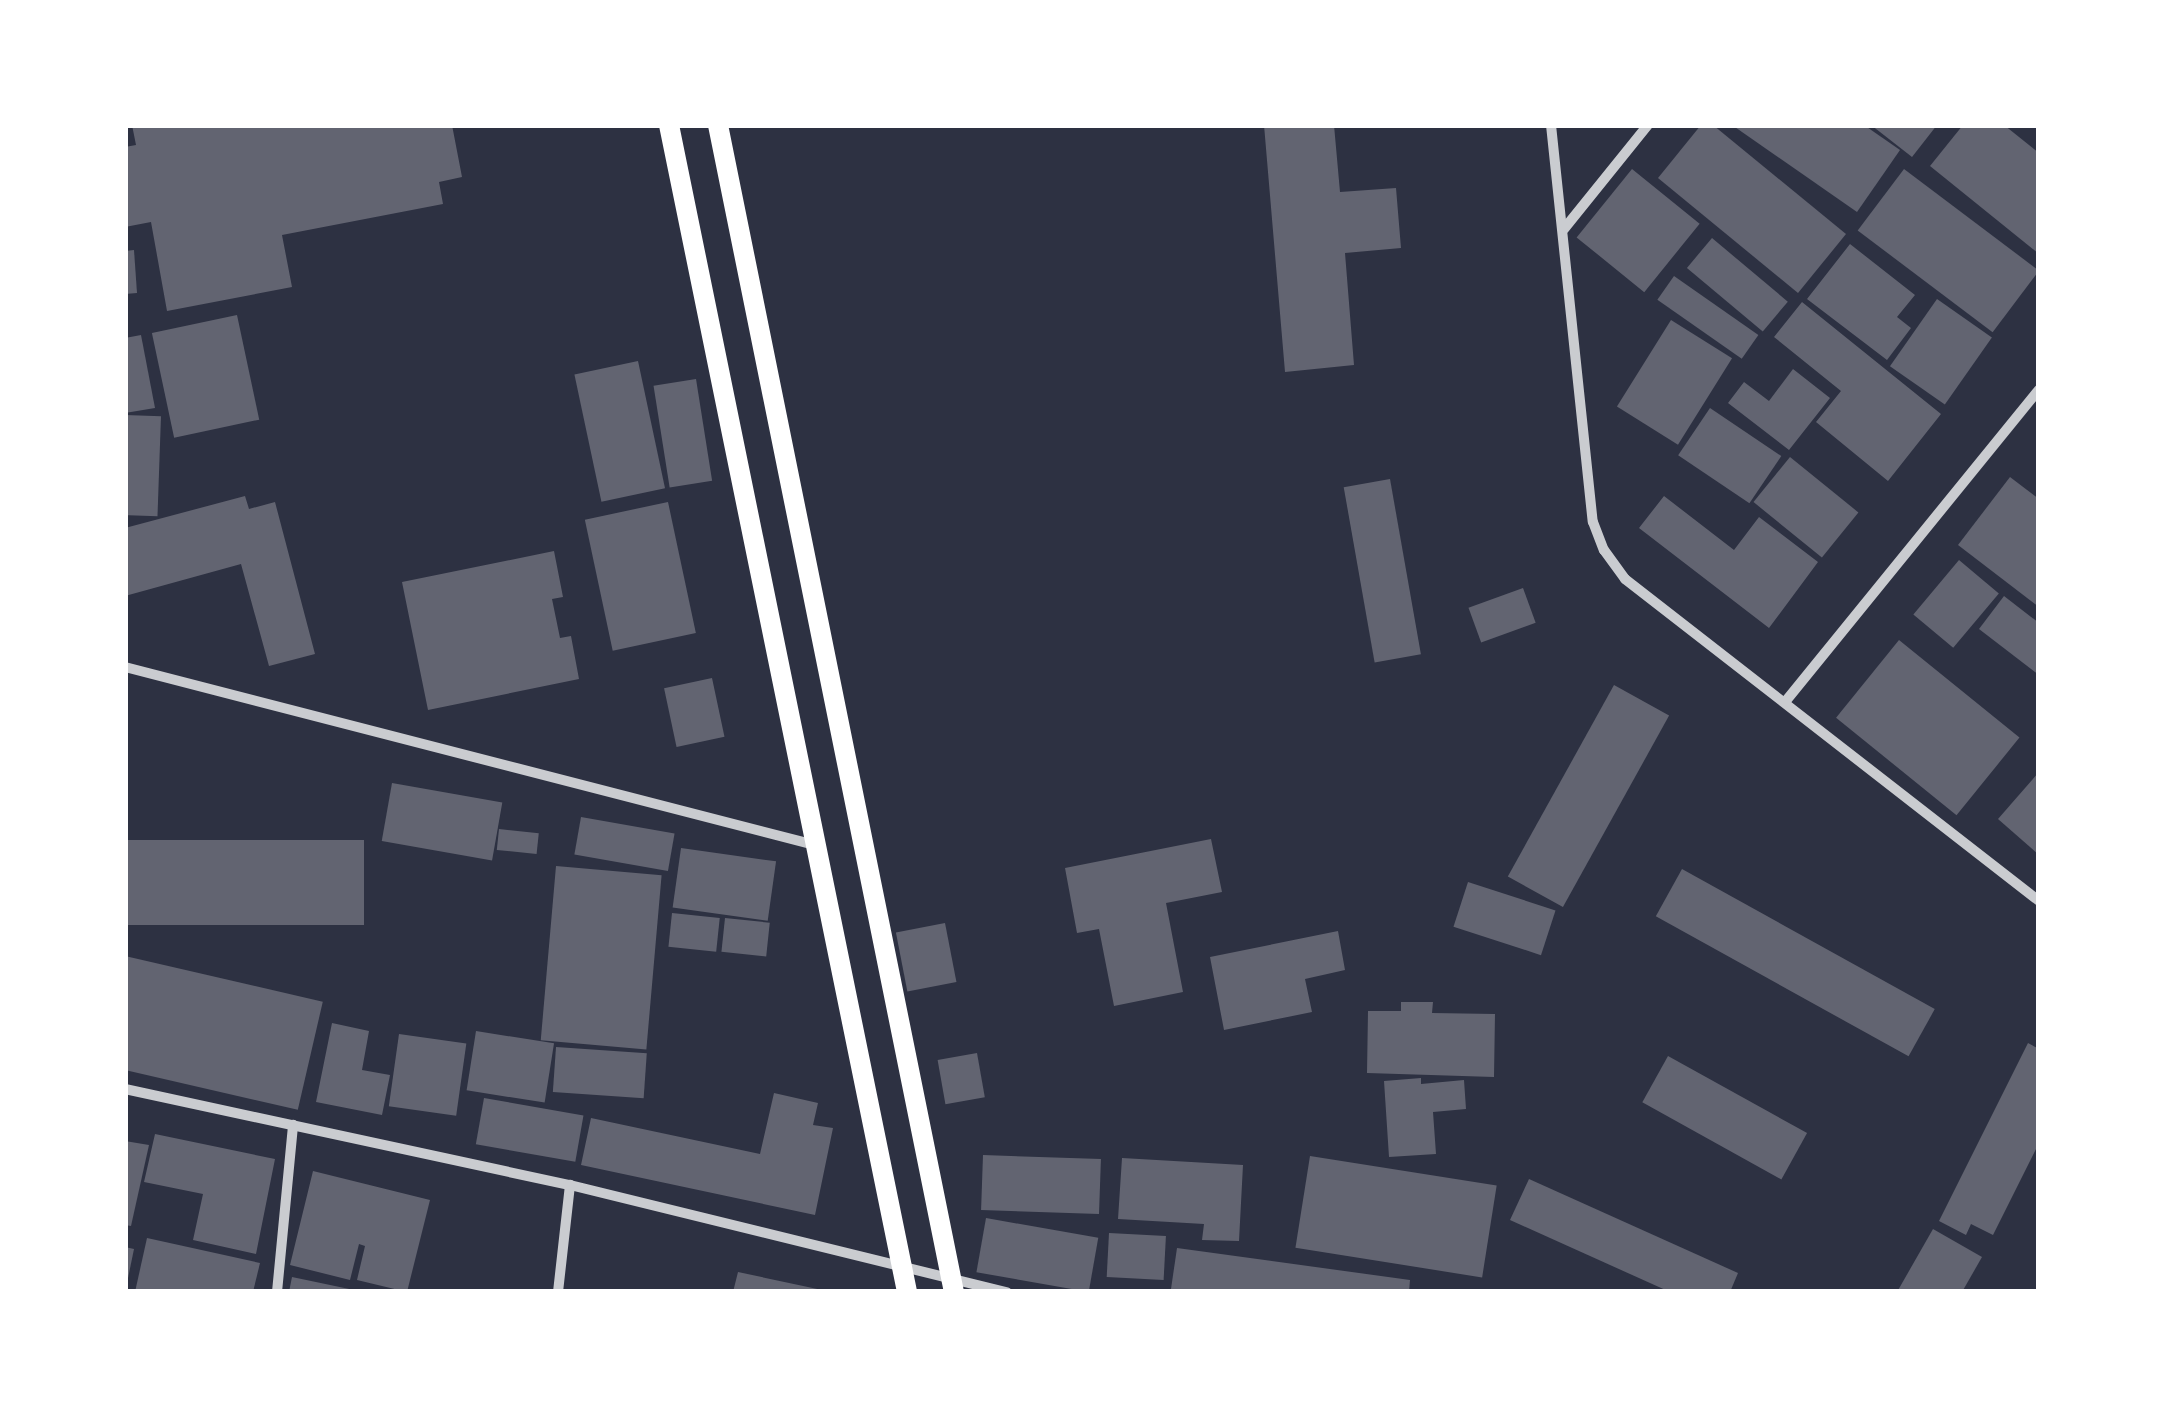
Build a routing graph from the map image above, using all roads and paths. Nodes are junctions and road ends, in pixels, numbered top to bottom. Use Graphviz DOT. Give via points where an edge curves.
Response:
graph roads {
  1 [pos="669,125"];
  2 [pos="718,125"];
  3 [pos="1551,125"];
  4 [pos="1648,125"];
  5 [pos="1564,229"];
  6 [pos="2039,390"];
  7 [pos="125,667"];
  8 [pos="1785,702"];
  9 [pos="812,844"];
  10 [pos="2039,902"];
  11 [pos="125,1088"];
  12 [pos="293,1125"];
  13 [pos="570,1185"];
  14 [pos="900,1263"];
  15 [pos="952,1285"];
  16 [pos="276,1292"];
  17 [pos="558,1292"];
  18 [pos="907,1292"];
  19 [pos="1007,1292"];
  1 -- 9 [label="main road"];
  2 -- 15 [label="main road"];
  3 -- 5 [label="street"];
  4 -- 5 [label="street"];
  5 -- 8 [label="street" via="1593,522 1604,550 1625,579"];
  6 -- 8 [label="street"];
  7 -- 9 [label="street"];
  8 -- 10 [label="street"];
  9 -- 14 [label="main road"];
  11 -- 12 [label="street"];
  12 -- 13 [label="street"];
  12 -- 16 [label="street"];
  13 -- 14 [label="street"];
  13 -- 17 [label="street"];
  14 -- 15 [label="street"];
  14 -- 18 [label="main road"];
  15 -- 19 [label="street"];
}
